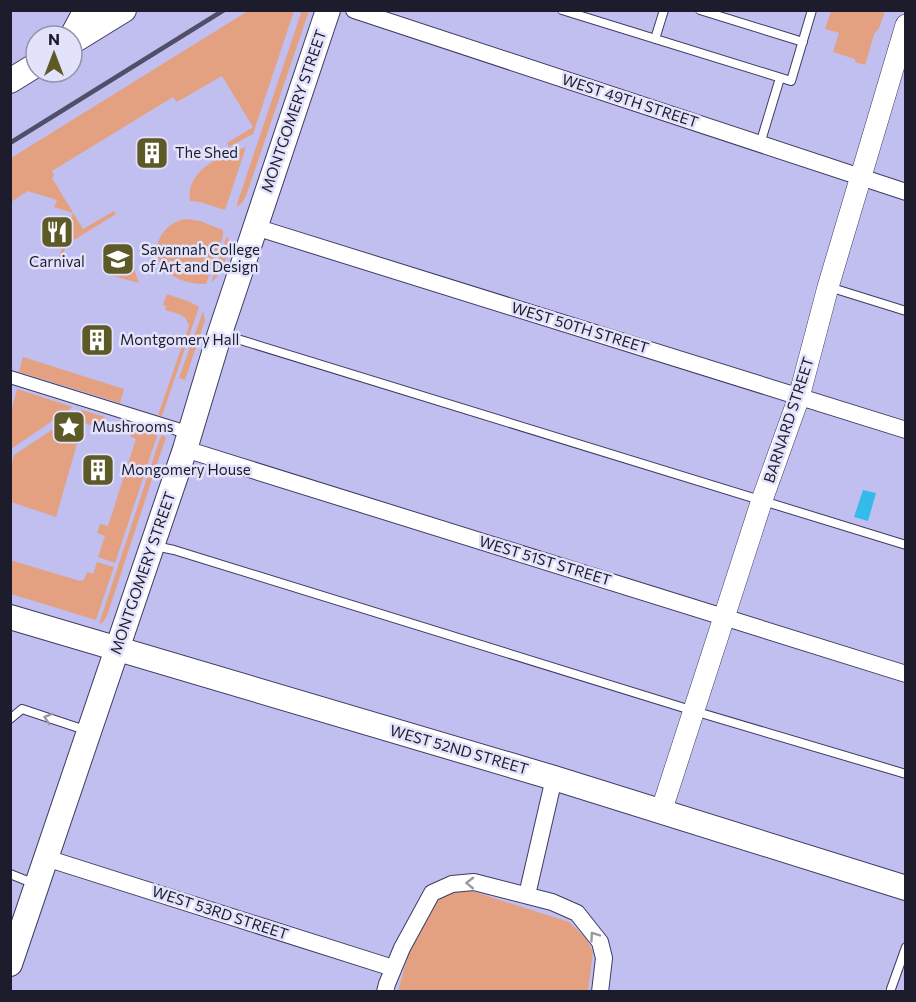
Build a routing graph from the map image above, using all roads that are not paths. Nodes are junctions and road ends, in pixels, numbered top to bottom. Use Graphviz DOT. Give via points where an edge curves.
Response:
graph roads {
  1 [pos="86,10"];
  2 [pos="124,10"];
  3 [pos="328,10"];
  4 [pos="354,10"];
  5 [pos="562,10"];
  6 [pos="664,10"];
  7 [pos="700,10"];
  8 [pos="812,10"];
  9 [pos="78,24"];
  10 [pos="905,32"];
  11 [pos="84,35"];
  12 [pos="655,39"];
  13 [pos="803,42"];
  14 [pos="24,72"];
  15 [pos="780,78"];
  16 [pos="10,81"];
  17 [pos="760,144"];
  18 [pos="860,177"];
  19 [pos="906,192"];
  20 [pos="255,227"];
  21 [pos="828,287"];
  22 [pos="906,311"];
  23 [pos="220,333"];
  24 [pos="10,377"];
  25 [pos="799,397"];
  26 [pos="906,430"];
  27 [pos="188,441"];
  28 [pos="762,500"];
  29 [pos="152,545"];
  30 [pos="906,545"];
  31 [pos="724,616"];
  32 [pos="10,617"];
  33 [pos="117,649"];
  34 [pos="906,674"];
  35 [pos="694,711"];
  36 [pos="10,719"];
  37 [pos="89,731"];
  38 [pos="906,774"];
  39 [pos="554,778"];
  40 [pos="661,812"];
  41 [pos="46,858"];
  42 [pos="10,874"];
  43 [pos="37,885"];
  44 [pos="906,888"];
  45 [pos="527,895"];
  46 [pos="15,937"];
  47 [pos="906,947"];
  48 [pos="10,964"];
  49 [pos="393,968"];
  50 [pos="891,989"];
  51 [pos="386,992"];
  52 [pos="600,992"];
  1 -- 9 [label="main road"];
  2 -- 11 [label="main road"];
  3 -- 20 [label="main road, MONTGOMERY STREET"];
  4 -- 17 [label="street, WEST 49TH STREET"];
  5 -- 12 [label="lane"];
  6 -- 12 [label="lane"];
  7 -- 13 [label="lane"];
  8 -- 13 [label="lane"];
  10 -- 18 [label="street, BARNARD STREET"];
  12 -- 15 [label="lane"];
  13 -- 15 [label="lane" via="791,81"];
  14 -- 16 [label="main road"];
  15 -- 17 [label="lane"];
  17 -- 18 [label="street, WEST 49TH STREET"];
  18 -- 19 [label="street, WEST 49TH STREET"];
  18 -- 21 [label="street, BARNARD STREET"];
  20 -- 23 [label="main road, MONTGOMERY STREET"];
  20 -- 25 [label="street, WEST 50TH STREET"];
  21 -- 22 [label="lane"];
  21 -- 25 [label="street, BARNARD STREET"];
  23 -- 27 [label="main road, MONTGOMERY STREET"];
  23 -- 28 [label="lane"];
  24 -- 27 [label="street"];
  25 -- 26 [label="street, WEST 50TH STREET"];
  25 -- 28 [label="street, BARNARD STREET"];
  27 -- 29 [label="main road, MONTGOMERY STREET"];
  27 -- 31 [label="street, WEST 51ST STREET"];
  28 -- 30 [label="lane"];
  28 -- 31 [label="street, BARNARD STREET"];
  29 -- 33 [label="main road, MONTGOMERY STREET"];
  29 -- 35 [label="lane"];
  31 -- 34 [label="street, WEST 51ST STREET"];
  31 -- 35 [label="street, BARNARD STREET"];
  32 -- 33 [label="main road, WEST 52ND STREET"];
  33 -- 37 [label="main road, MONTGOMERY STREET"];
  33 -- 39 [label="main road, WEST 52ND STREET"];
  35 -- 38 [label="lane"];
  35 -- 40 [label="street, BARNARD STREET"];
  37 -- 36 [label="lane, one-way" via="22,709"];
  37 -- 41 [label="main road, MONTGOMERY STREET"];
  39 -- 40 [label="main road, WEST 52ND STREET"];
  39 -- 45 [label="street"];
  40 -- 44 [label="main road, WEST 52ND STREET"];
  41 -- 43 [label="main road, MONTGOMERY STREET"];
  41 -- 49 [label="street, WEST 53RD STREET"];
  42 -- 43 [label="lane"];
  43 -- 46 [label="main road, MONTGOMERY STREET"];
  45 -- 49 [label="street, one-way" via="474,882 452,884 432,893"];
  52 -- 45 [label="street, one-way" via="604,958 600,942 577,913"];
  46 -- 48 [label="main road, MONTGOMERY STREET"];
  47 -- 50 [label="lane"];
  49 -- 51 [label="street"];
}
